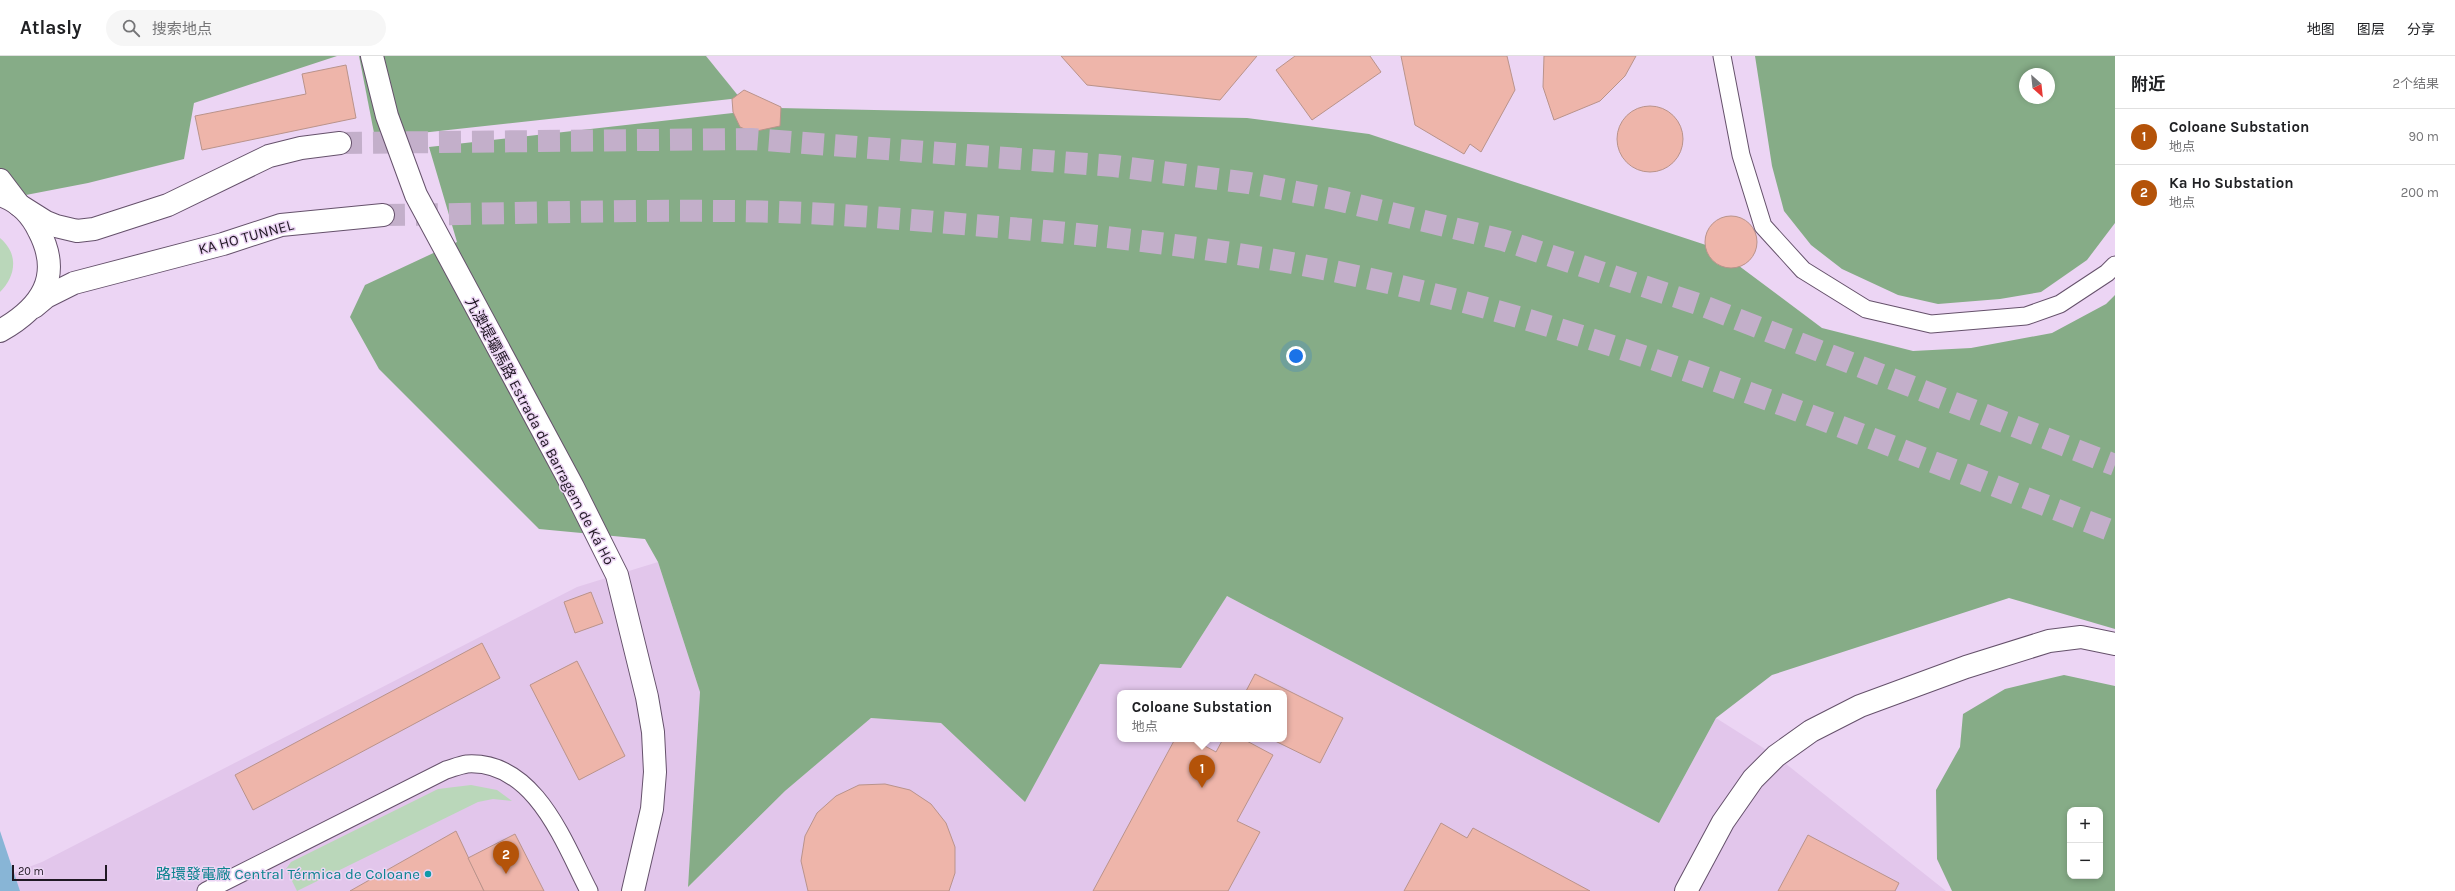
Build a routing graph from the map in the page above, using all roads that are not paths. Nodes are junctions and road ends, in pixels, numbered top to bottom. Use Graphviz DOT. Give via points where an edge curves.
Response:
graph roads {
  1 [pos="372,56"];
  2 [pos="1722,56"];
  3 [pos="340,142"];
  4 [pos="0,180"];
  5 [pos="0,195"];
  6 [pos="19,205"];
  7 [pos="383,215"];
  8 [pos="2115,265"];
  9 [pos="34,307"];
  10 [pos="0,331"];
  11 [pos="2115,644"];
  12 [pos="206,891"];
  13 [pos="589,891"];
  14 [pos="633,891"];
  15 [pos="1686,891"];
  1 -- 14 [label="street, 九澳堤壩馬路 Estrada da Barragem de Ká Hó" via="387,116 416,195 617,575 654,732 655,772 652,809"];
  2 -- 8 [label="lane" via="1741,155 1763,226 1803,270 1866,309 1931,324 2026,316 2060,304"];
  3 -- 6 [label="street" via="269,156 168,205 94,229 77,231 56,226"];
  4 -- 6 [label="street"];
  5 -- 6 [label="street"];
  6 -- 9 [label="street" via="33,219 48,250 50,271 44,291"];
  7 -- 9 [label="street, KA HO TUNNEL" via="281,225 223,244 74,283"];
  9 -- 10 [label="street" via="19,321"];
  11 -- 15 [label="street" via="2081,637 2049,641 1966,667 1860,706 1811,731 1776,756 1752,779 1723,822"];
  12 -- 13 [label="lane" via="446,770 467,764 507,774 522,783 540,800"];
}
